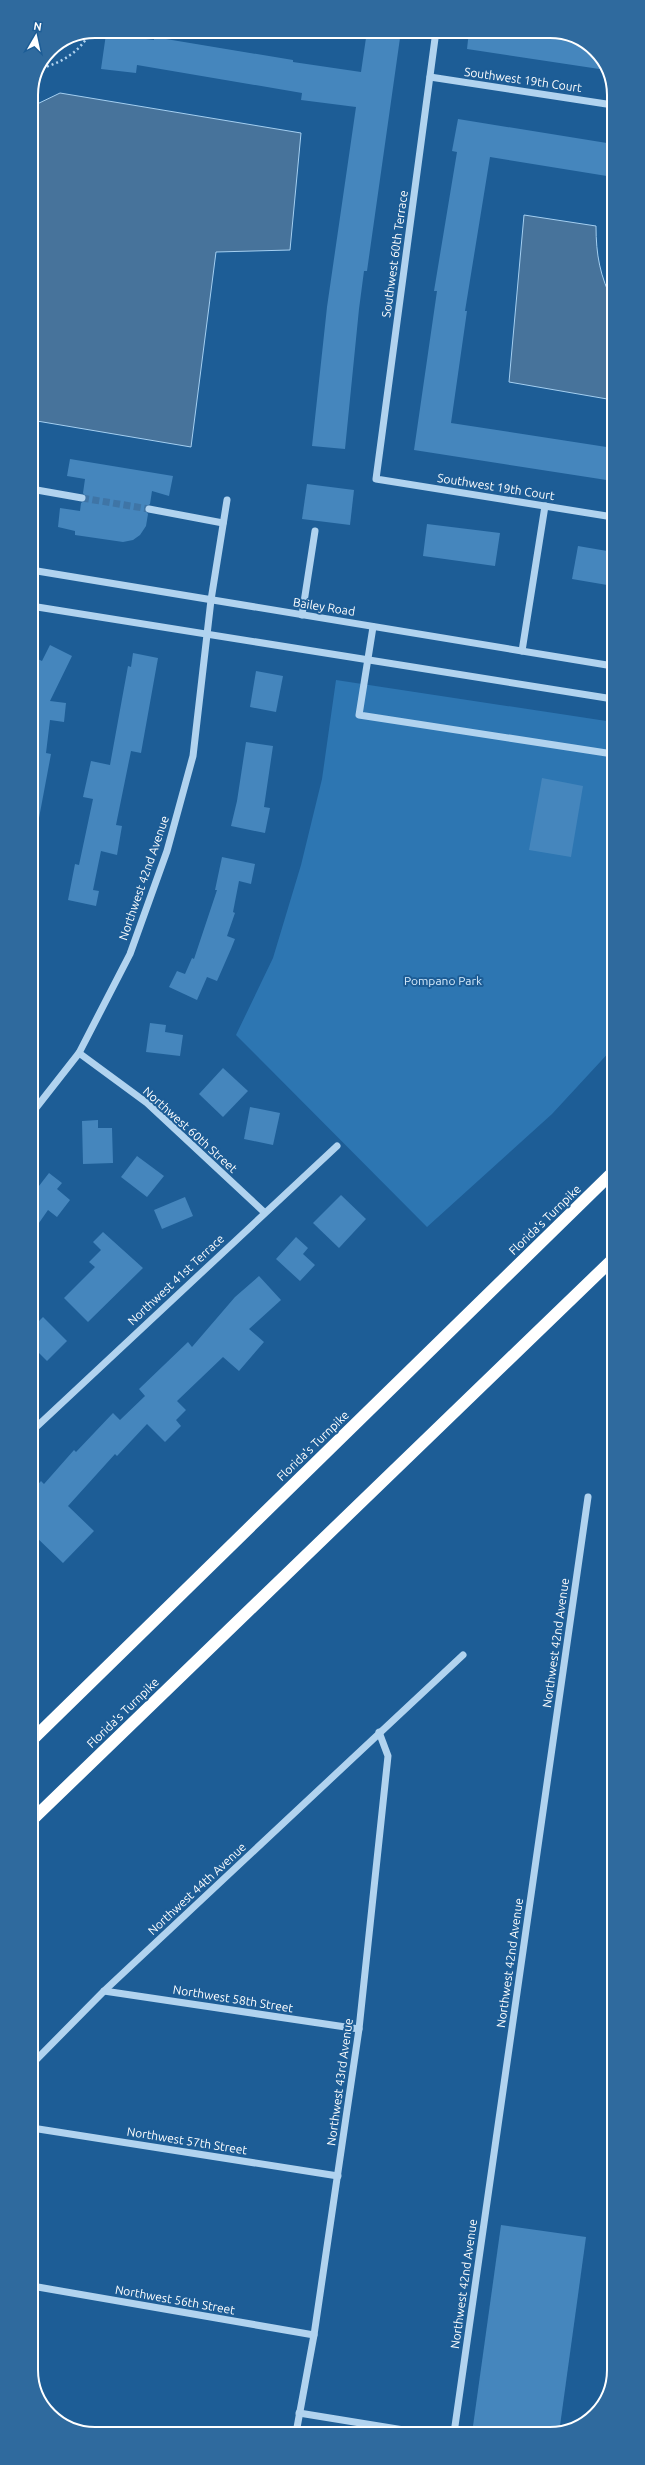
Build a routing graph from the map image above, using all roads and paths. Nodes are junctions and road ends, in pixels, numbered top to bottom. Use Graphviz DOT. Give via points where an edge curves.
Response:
graph roads {
  1 [pos="435,38"];
  2 [pos="87,39"];
  3 [pos="46,67"];
  4 [pos="430,77"];
  5 [pos="607,104"];
  6 [pos="376,479"];
  7 [pos="38,490"];
  8 [pos="82,498"];
  9 [pos="226,500"];
  10 [pos="545,506"];
  11 [pos="149,509"];
  12 [pos="607,516"];
  13 [pos="223,523"];
  14 [pos="315,531"];
  15 [pos="38,571"];
  16 [pos="211,600"];
  17 [pos="38,607"];
  18 [pos="302,615"];
  19 [pos="374,627"];
  20 [pos="208,633"];
  21 [pos="522,651"];
  22 [pos="368,659"];
  23 [pos="607,665"];
  24 [pos="607,698"];
  25 [pos="607,753"];
  26 [pos="79,1053"];
  27 [pos="38,1105"];
  28 [pos="337,1146"];
  29 [pos="607,1178"];
  30 [pos="264,1212"];
  31 [pos="607,1265"];
  32 [pos="38,1425"];
  33 [pos="588,1497"];
  34 [pos="463,1655"];
  35 [pos="379,1732"];
  36 [pos="38,1734"];
  37 [pos="38,1814"];
  38 [pos="104,1991"];
  39 [pos="359,2029"];
  40 [pos="38,2058"];
  41 [pos="38,2129"];
  42 [pos="338,2176"];
  43 [pos="38,2287"];
  44 [pos="314,2334"];
  45 [pos="299,2413"];
  46 [pos="297,2427"];
  47 [pos="385,2427"];
  48 [pos="455,2427"];
  1 -- 4 [label="street, Southwest 60th Terrace"];
  2 -- 3 [label="path" via="73,54"];
  4 -- 5 [label="street, Southwest 19th Court"];
  4 -- 6 [label="street, Southwest 60th Terrace"];
  6 -- 10 [label="street, Southwest 19th Court"];
  7 -- 8 [label="street"];
  9 -- 13 [label="street, Northwest 42nd Avenue"];
  10 -- 12 [label="street, Southwest 19th Court"];
  10 -- 21 [label="street"];
  11 -- 13 [label="street"];
  13 -- 16 [label="street, Northwest 42nd Avenue"];
  14 -- 18 [label="street"];
  15 -- 16 [label="street, Bailey Road"];
  16 -- 18 [label="street, Bailey Road"];
  16 -- 20 [label="street, Northwest 42nd Avenue"];
  17 -- 20 [label="street"];
  18 -- 19 [label="street, Bailey Road"];
  19 -- 21 [label="street, Bailey Road"];
  19 -- 22 [label="street"];
  20 -- 22 [label="street"];
  20 -- 26 [label="street, Northwest 42nd Avenue" via="193,756 168,851 130,954"];
  21 -- 23 [label="street, Bailey Road"];
  22 -- 24 [label="street"];
  22 -- 25 [label="street" via="359,715"];
  26 -- 27 [label="street, Northwest 42nd Avenue"];
  26 -- 30 [label="street, Northwest 60th Street" via="147,1102"];
  28 -- 30 [label="street, Northwest 41st Terrace"];
  29 -- 36 [label="highway, Florida's Turnpike"];
  30 -- 32 [label="street, Northwest 41st Terrace"];
  31 -- 37 [label="highway, Florida's Turnpike"];
  33 -- 48 [label="street, Northwest 42nd Avenue"];
  34 -- 35 [label="street, Northwest 44th Avenue" via="400,1716"];
  35 -- 38 [label="street, Northwest 44th Avenue"];
  35 -- 39 [label="street, Northwest 43rd Avenue" via="388,1756"];
  38 -- 39 [label="street, Northwest 58th Street"];
  38 -- 40 [label="street, Northwest 44th Avenue"];
  39 -- 42 [label="street, Northwest 43rd Avenue"];
  41 -- 42 [label="street, Northwest 57th Street"];
  42 -- 44 [label="street, Northwest 43rd Avenue"];
  43 -- 44 [label="street, Northwest 56th Street"];
  44 -- 45 [label="street, Northwest 43rd Avenue"];
  45 -- 46 [label="street, Northwest 43rd Avenue"];
  45 -- 47 [label="street"];
}
